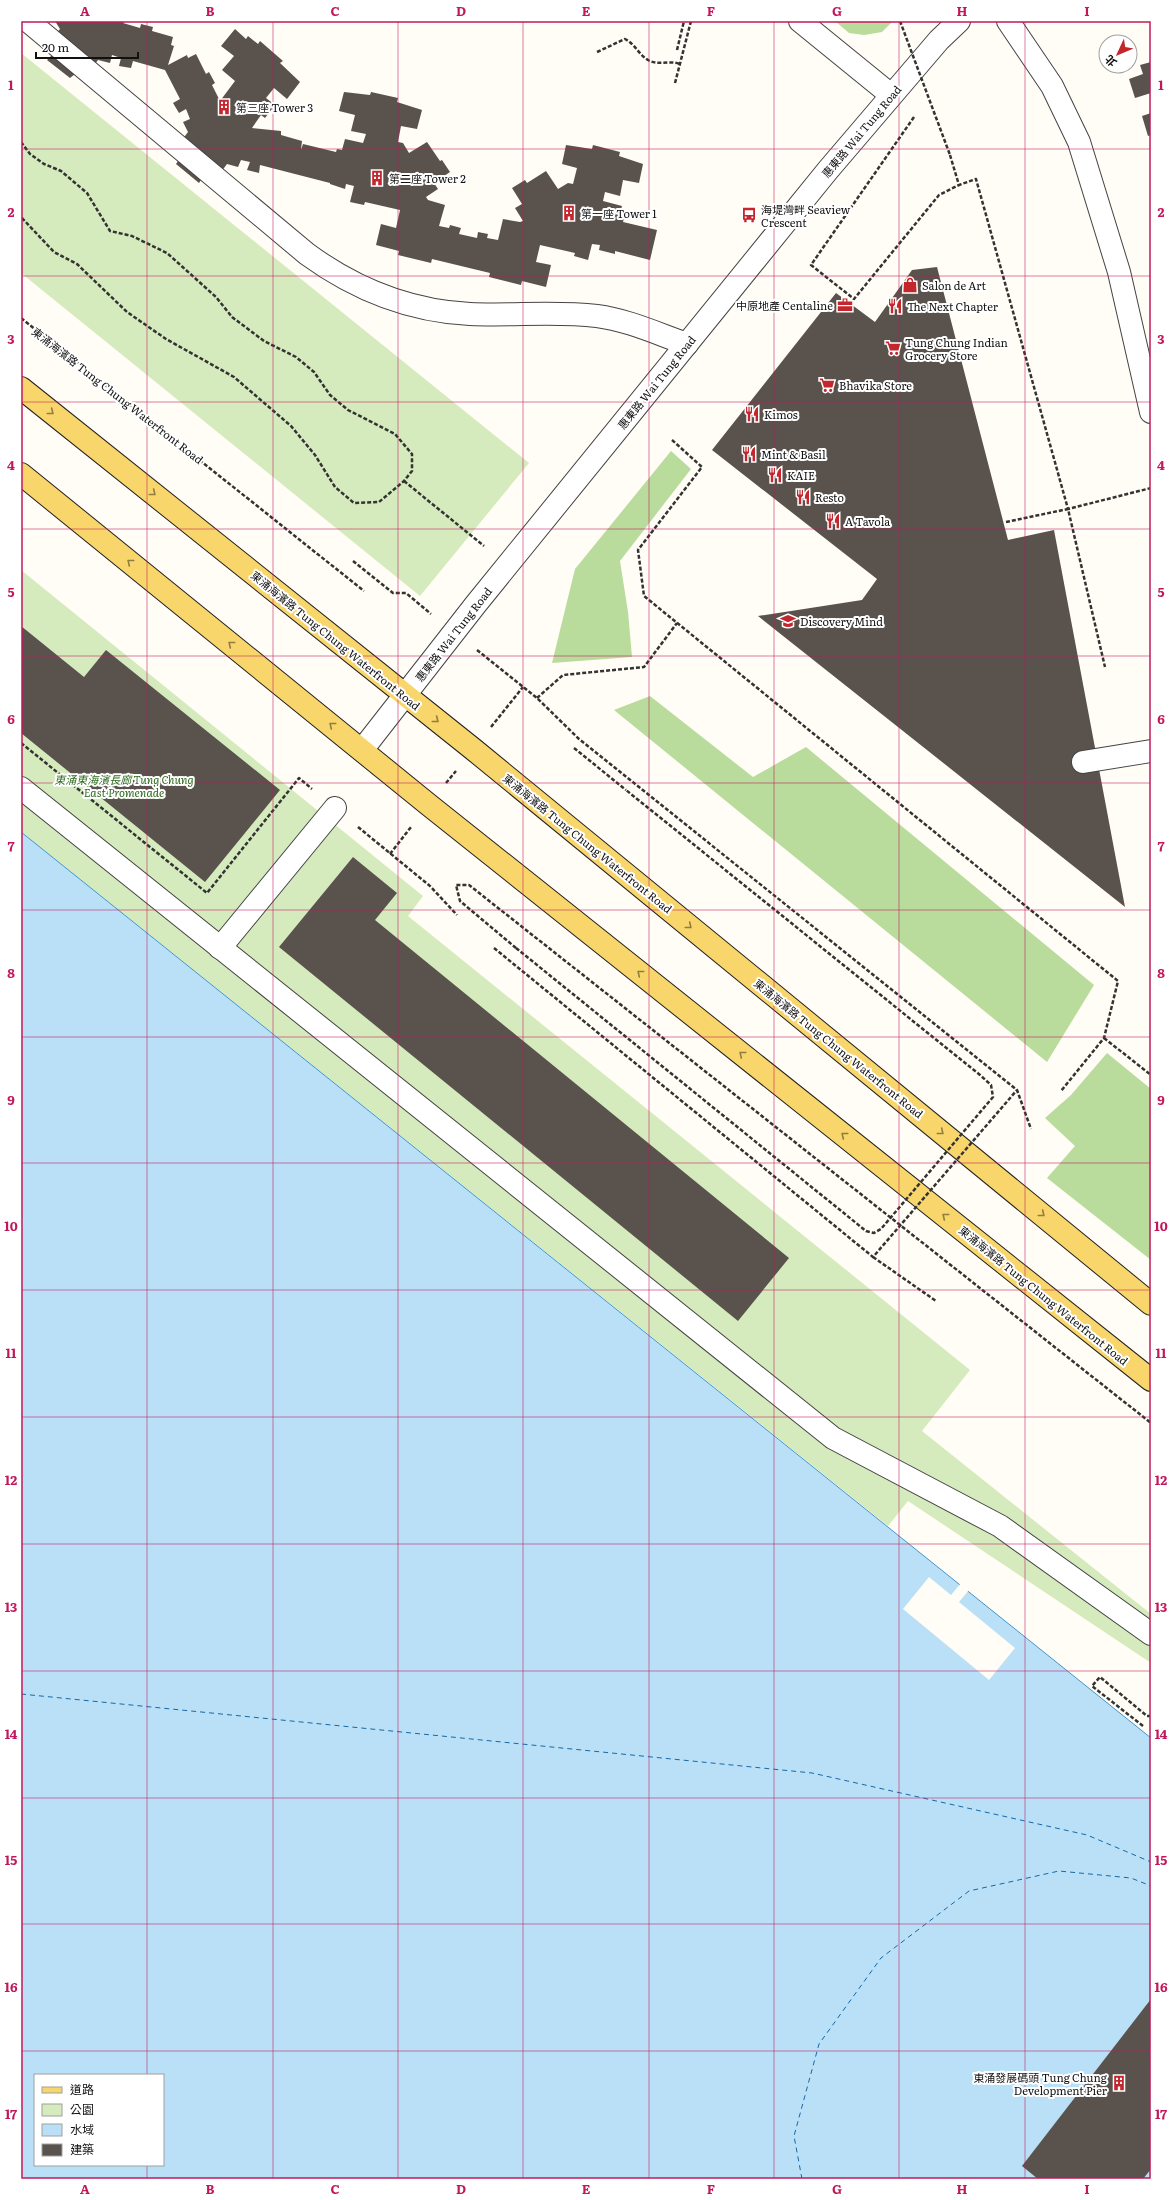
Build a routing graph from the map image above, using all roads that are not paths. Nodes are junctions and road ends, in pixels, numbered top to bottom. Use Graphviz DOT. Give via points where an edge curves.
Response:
graph roads {
  1 [pos="28,21"];
  2 [pos="800,21"];
  3 [pos="959,21"];
  4 [pos="1008,21"];
  5 [pos="891,95"];
  6 [pos="687,344"];
  7 [pos="21,388"];
  8 [pos="1151,412"];
  9 [pos="21,474"];
  10 [pos="406,696"];
  11 [pos="362,750"];
  12 [pos="1151,751"];
  13 [pos="1083,762"];
  14 [pos="21,788"];
  15 [pos="335,808"];
  16 [pos="220,948"];
  17 [pos="1151,1304"];
  18 [pos="1151,1380"];
  19 [pos="1151,1634"];
  1 -- 6 [label="street" via="307,254 333,273 362,288 431,310 469,314 563,313 599,316 629,323"];
  2 -- 5 [label="street"];
  3 -- 5 [label="street, 惠東路 Wai Tung Road"];
  4 -- 8 [label="street" via="1052,86 1079,142 1118,272"];
  5 -- 6 [label="street, 惠東路 Wai Tung Road"];
  6 -- 10 [label="street, 惠東路 Wai Tung Road" via="476,604"];
  7 -- 10 [label="main road, 東涌海濱路 Tung Chung Waterfront Road, one-way"];
  11 -- 9 [label="main road, 東涌海濱路 Tung Chung Waterfront Road, one-way"];
  10 -- 11 [label="street, 惠東路 Wai Tung Road"];
  10 -- 17 [label="main road, 東涌海濱路 Tung Chung Waterfront Road, one-way"];
  18 -- 11 [label="main road, 東涌海濱路 Tung Chung Waterfront Road, one-way"];
  12 -- 13 [label="street"];
  14 -- 16 [label="street"];
  15 -- 16 [label="street"];
  16 -- 19 [label="street" via="833,1438 1000,1526"];
}
